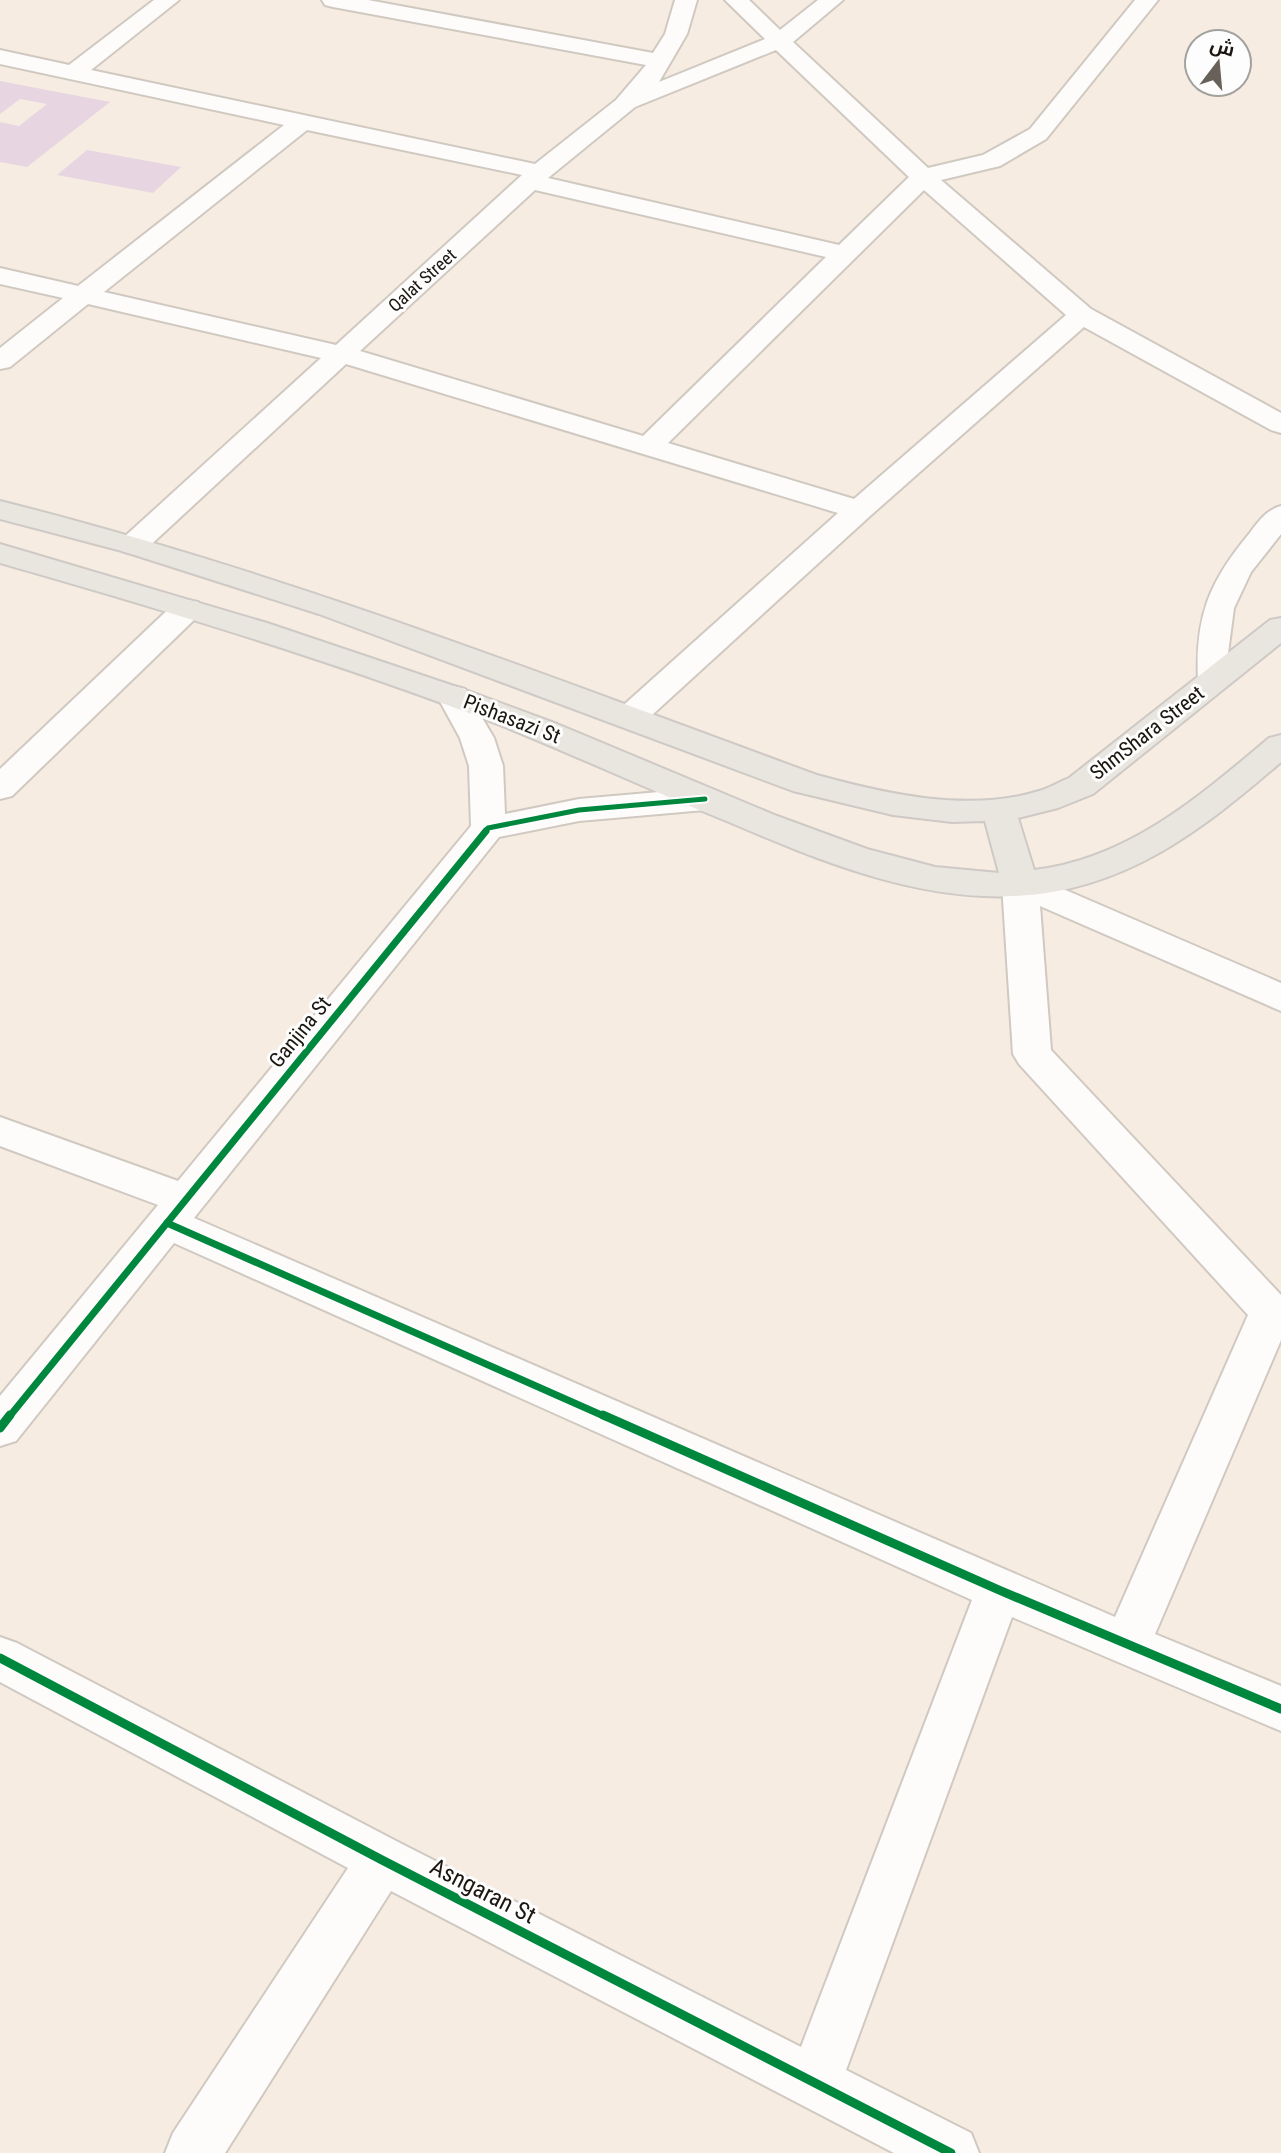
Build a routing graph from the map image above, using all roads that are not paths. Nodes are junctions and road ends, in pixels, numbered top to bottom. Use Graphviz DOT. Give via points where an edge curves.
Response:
graph roads {
  1 [pos="168,0"];
  2 [pos="333,0"];
  3 [pos="686,0"];
  4 [pos="736,0"];
  5 [pos="832,0"];
  6 [pos="1147,0"];
  7 [pos="780,41"];
  8 [pos="0,57"];
  9 [pos="660,61"];
  10 [pos="71,74"];
  11 [pos="624,105"];
  12 [pos="302,122"];
  13 [pos="924,176"];
  14 [pos="535,177"];
  15 [pos="845,254"];
  16 [pos="0,276"];
  17 [pos="83,295"];
  18 [pos="1082,315"];
  19 [pos="341,354"];
  20 [pos="0,361"];
  21 [pos="1281,424"];
  22 [pos="648,447"];
  23 [pos="0,510"];
  24 [pos="859,510"];
  25 [pos="1281,515"];
  26 [pos="133,545"];
  27 [pos="0,553"];
  28 [pos="187,609"];
  29 [pos="1281,627"];
  30 [pos="1214,680"];
  31 [pos="453,696"];
  32 [pos="629,718"];
  33 [pos="1281,745"];
  34 [pos="6,776"];
  35 [pos="705,799"];
  36 [pos="999,811"];
  37 [pos="488,828"];
  38 [pos="1020,884"];
  39 [pos="1281,998"];
  40 [pos="0,1131"];
  41 [pos="176,1211"];
  42 [pos="1275,1318"];
  43 [pos="0,1428"];
  44 [pos="999,1590"];
  45 [pos="1127,1644"];
  46 [pos="0,1658"];
  47 [pos="1281,1709"];
  48 [pos="382,1860"];
  49 [pos="814,2083"];
  50 [pos="193,2153"];
  51 [pos="951,2153"];
  1 -- 10 [label="street"];
  2 -- 9 [label="street"];
  3 -- 9 [label="street, Qalat Street" via="676,34"];
  4 -- 7 [label="street"];
  5 -- 7 [label="street"];
  6 -- 13 [label="street" via="1038,134 991,161"];
  7 -- 11 [label="street"];
  7 -- 13 [label="street"];
  8 -- 10 [label="street"];
  9 -- 11 [label="street, Qalat Street"];
  10 -- 12 [label="street"];
  11 -- 14 [label="street, Qalat Street"];
  12 -- 14 [label="street"];
  12 -- 17 [label="street"];
  13 -- 15 [label="street"];
  13 -- 18 [label="street"];
  14 -- 15 [label="street"];
  14 -- 19 [label="street, Qalat Street"];
  15 -- 22 [label="street"];
  16 -- 17 [label="street"];
  17 -- 19 [label="street"];
  17 -- 20 [label="street"];
  18 -- 21 [label="street"];
  18 -- 24 [label="street"];
  19 -- 22 [label="street"];
  19 -- 26 [label="street, Qalat Street"];
  22 -- 24 [label="street"];
  23 -- 26 [label="main road, Pishasazi St"];
  24 -- 32 [label="street"];
  25 -- 30 [label="street" via="1245,556 1219,602 1211,653"];
  26 -- 32 [label="main road, Pishasazi St" via="330,607"];
  27 -- 28 [label="main road, Pishasazi St"];
  28 -- 31 [label="main road, Pishasazi St"];
  28 -- 34 [label="street"];
  29 -- 30 [label="main road, ShmShara Street"];
  30 -- 36 [label="main road, ShmShara Street" via="1081,786 1043,802"];
  31 -- 35 [label="main road, Pishasazi St"];
  31 -- 37 [label="street" via="477,738 486,766"];
  32 -- 36 [label="main road, Pishasazi St" via="851,796 912,807"];
  33 -- 38 [label="main road" via="1200,813 1138,853 1066,878"];
  35 -- 37 [label="street" via="579,810"];
  35 -- 38 [label="main road, Pishasazi St" via="883,866 977,885"];
  36 -- 38 [label="main road"];
  37 -- 41 [label="street, Ganjina St"];
  38 -- 39 [label="street"];
  38 -- 42 [label="street" via="1032,1054"];
  40 -- 41 [label="street"];
  41 -- 43 [label="street, Ganjina St"];
  41 -- 44 [label="street"];
  42 -- 45 [label="street"];
  44 -- 45 [label="street"];
  44 -- 49 [label="street"];
  45 -- 47 [label="street"];
  46 -- 48 [label="street, Asngaran St"];
  48 -- 49 [label="street, Asngaran St"];
  48 -- 50 [label="street"];
  49 -- 51 [label="street, Asngaran St"];
}
